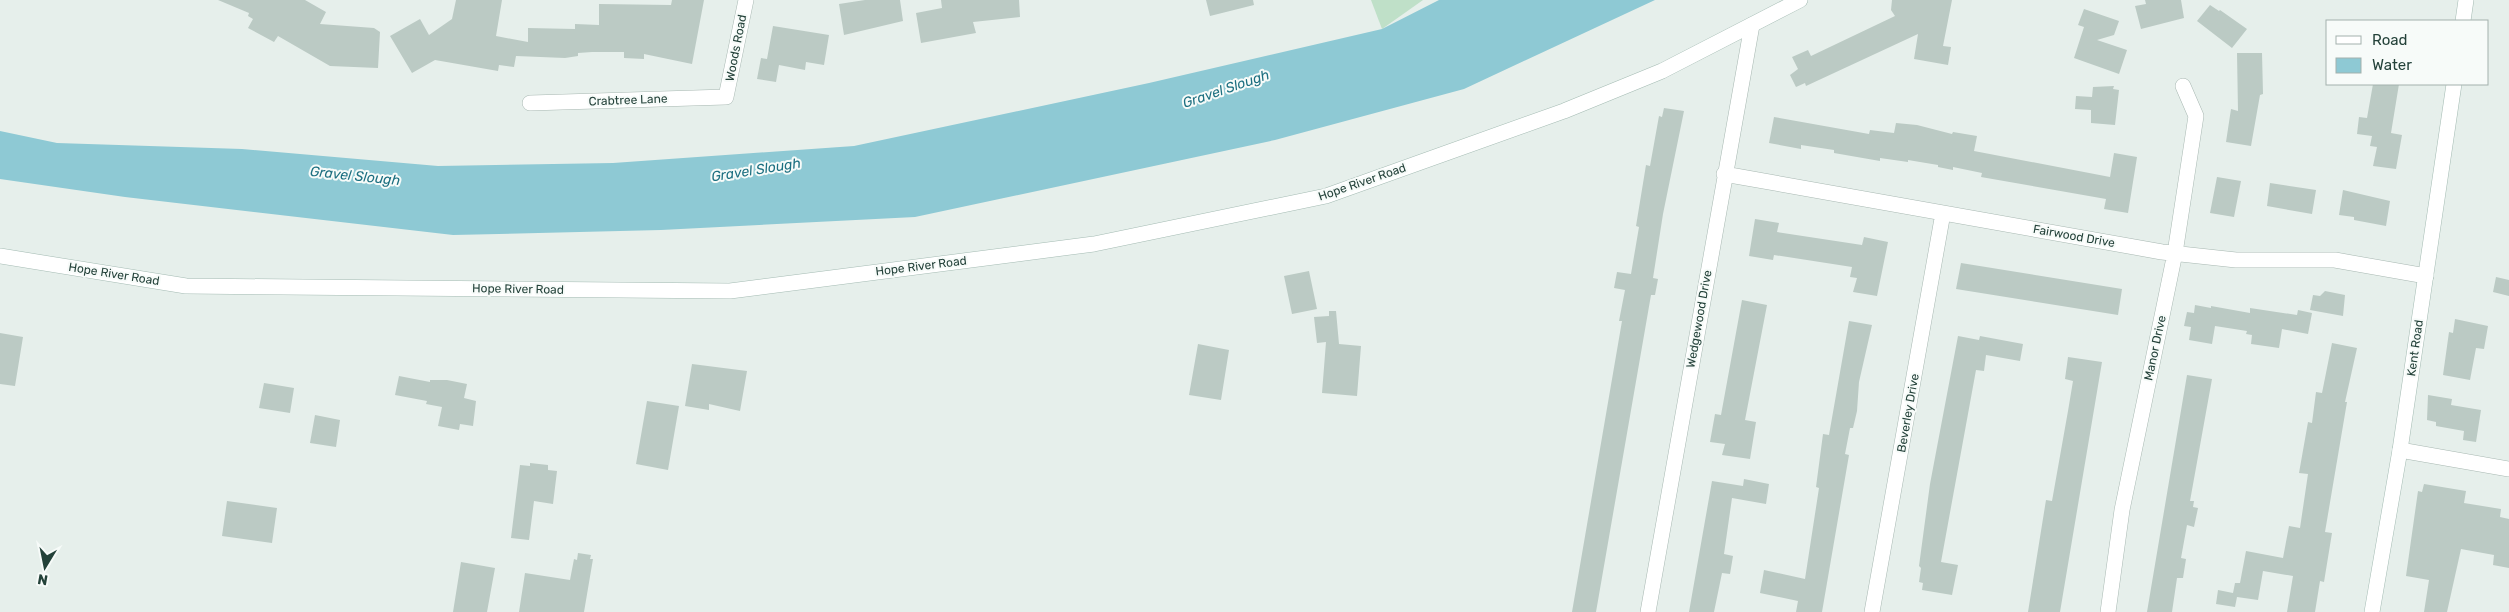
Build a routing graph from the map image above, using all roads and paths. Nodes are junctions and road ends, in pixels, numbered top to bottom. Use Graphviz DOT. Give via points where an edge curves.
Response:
graph roads {
  1 [pos="746,0"];
  2 [pos="1800,0"];
  3 [pos="2466,0"];
  4 [pos="2463,20"];
  5 [pos="1752,25"];
  6 [pos="2454,85"];
  7 [pos="2183,86"];
  8 [pos="726,97"];
  9 [pos="530,103"];
  10 [pos="1724,174"];
  11 [pos="1943,213"];
  12 [pos="2175,253"];
  13 [pos="0,256"];
  14 [pos="2426,276"];
  15 [pos="2400,450"];
  16 [pos="2509,469"];
  17 [pos="1648,612"];
  18 [pos="1872,612"];
  19 [pos="2108,612"];
  20 [pos="2372,612"];
  1 -- 8 [label="street, Woods Road"];
  2 -- 5 [label="street, Hope River Road"];
  3 -- 4 [label="street"];
  5 -- 10 [label="street, Wedgewood Drive"];
  5 -- 13 [label="street, Hope River Road" via="1662,71 1564,111 1326,196 1074,246 730,291 186,286"];
  6 -- 14 [label="street, Kent Road"];
  7 -- 12 [label="street, Manor Drive" via="2196,116"];
  8 -- 9 [label="street, Crabtree Lane"];
  10 -- 11 [label="street, Fairwood Drive"];
  10 -- 17 [label="street, Wedgewood Drive"];
  11 -- 12 [label="street, Fairwood Drive"];
  11 -- 18 [label="street, Beverley Drive"];
  12 -- 14 [label="street, Fairwood Drive" via="2236,260 2335,260"];
  12 -- 19 [label="street, Manor Drive" via="2122,510"];
  14 -- 15 [label="street, Kent Road"];
  15 -- 16 [label="street"];
  15 -- 20 [label="street, Kent Road"];
}
